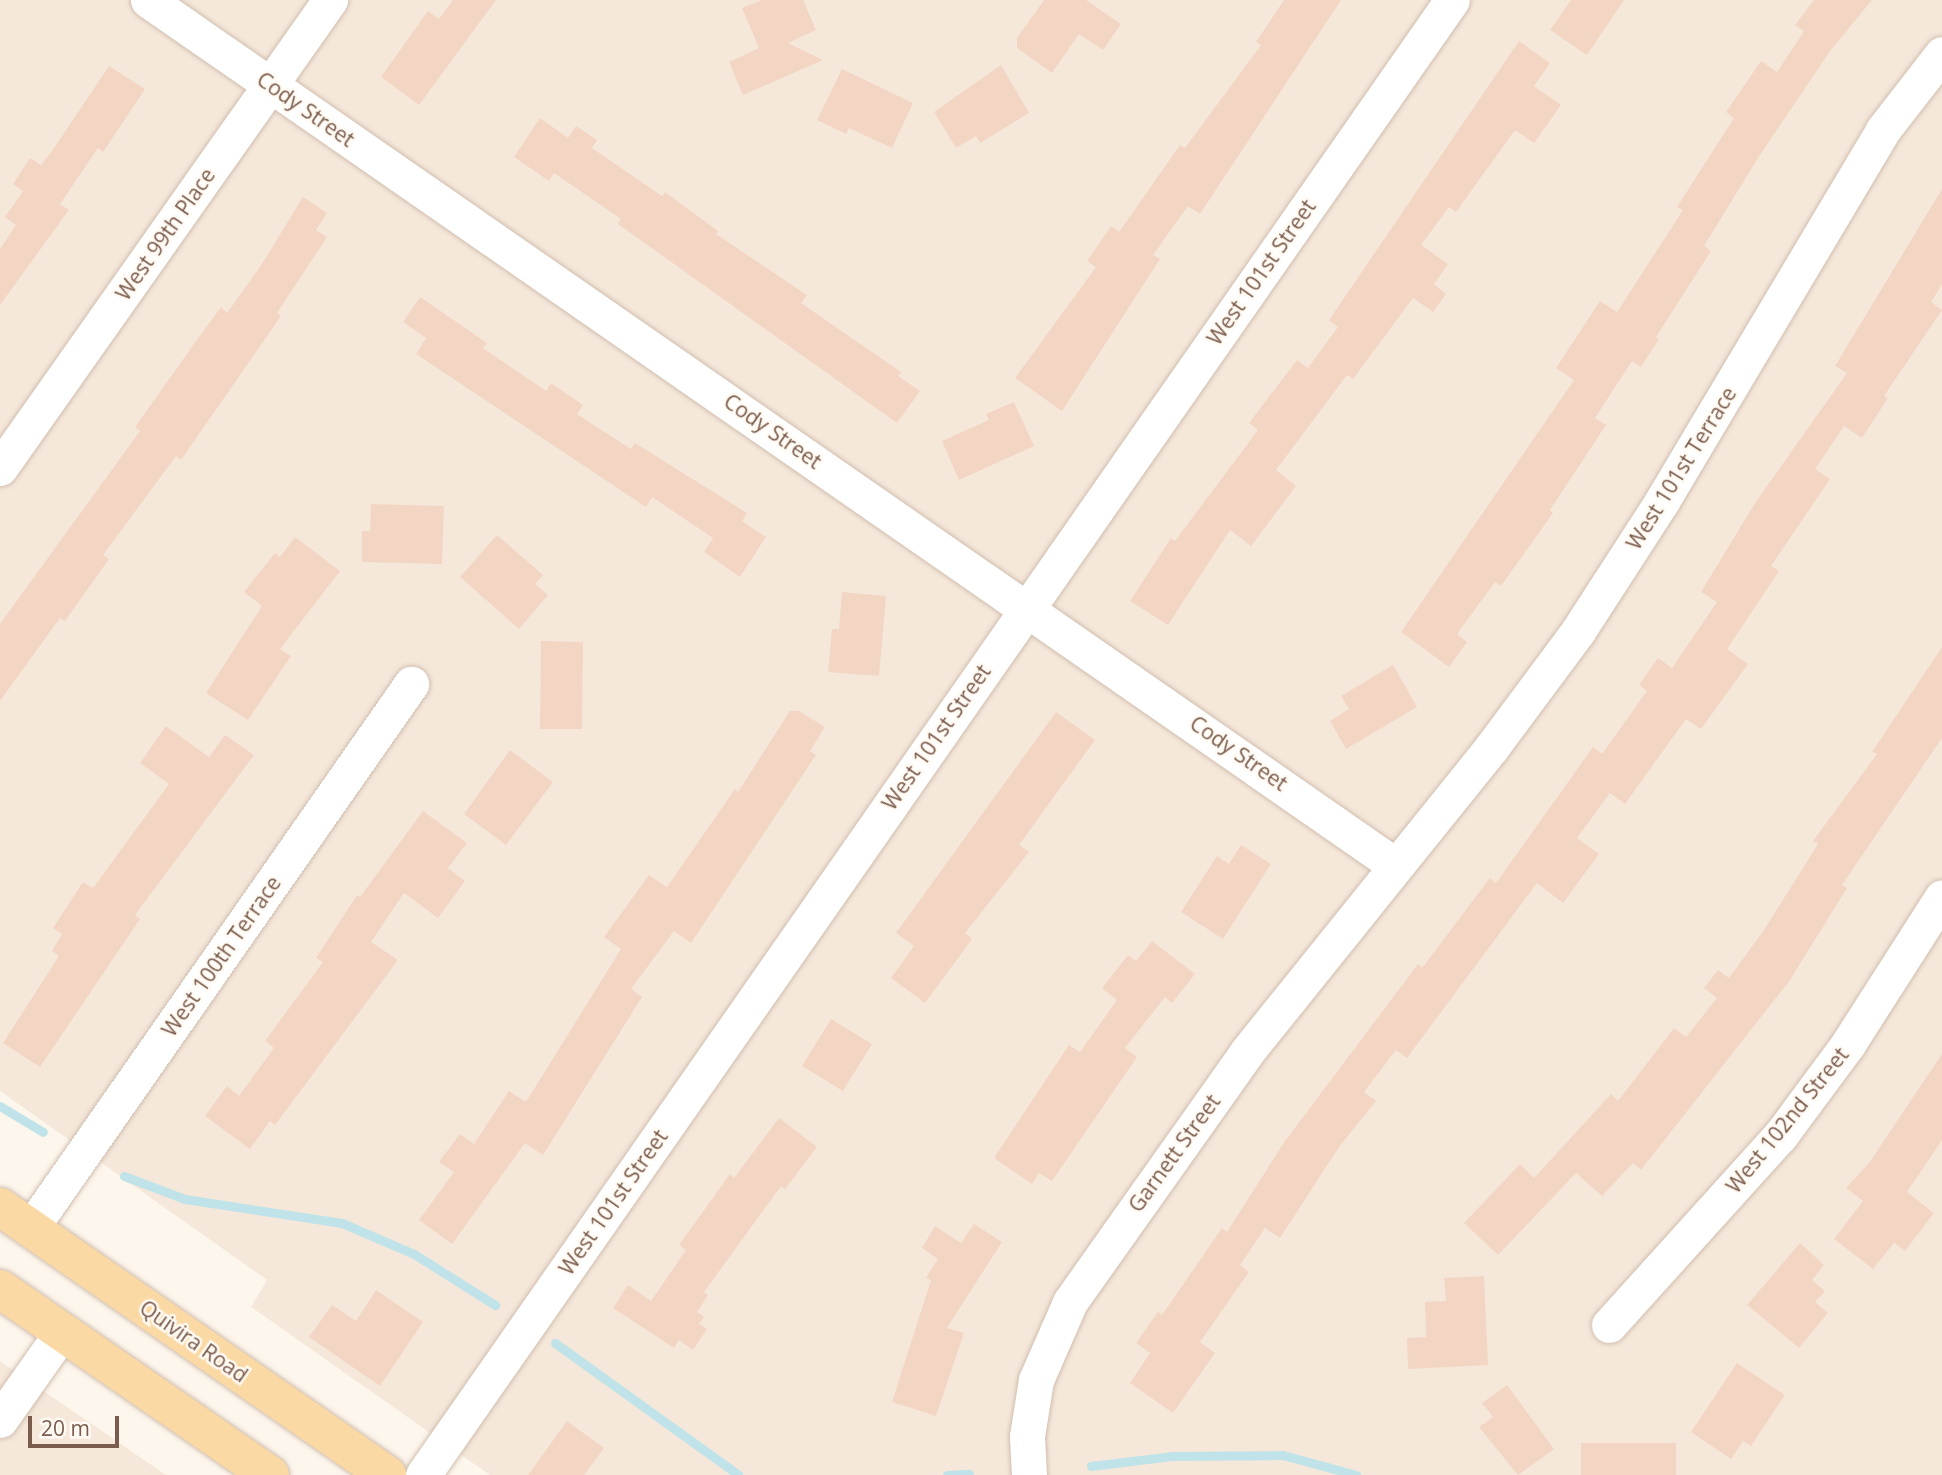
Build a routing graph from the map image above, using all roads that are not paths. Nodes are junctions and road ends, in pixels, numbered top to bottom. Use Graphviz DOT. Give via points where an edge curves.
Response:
graph roads {
  1 [pos="148,0"];
  2 [pos="330,0"];
  3 [pos="1452,0"];
  4 [pos="1942,54"];
  5 [pos="270,84"];
  6 [pos="0,468"];
  7 [pos="1027,606"];
  8 [pos="411,684"];
  9 [pos="1395,865"];
  10 [pos="1942,897"];
  11 [pos="0,1207"];
  12 [pos="31,1228"];
  13 [pos="0,1289"];
  14 [pos="1609,1325"];
  15 [pos="62,1332"];
  16 [pos="0,1420"];
  17 [pos="270,1475"];
  18 [pos="387,1475"];
  19 [pos="423,1475"];
  20 [pos="1029,1475"];
  1 -- 5 [label="street, Cody Street"];
  2 -- 5 [label="street, West 99th Place"];
  3 -- 7 [label="street, West 101st Street"];
  4 -- 9 [label="street, West 101st Terrace" via="1883,130 1662,501 1577,631 1492,747"];
  5 -- 6 [label="street, West 99th Place"];
  5 -- 7 [label="street, Cody Street"];
  7 -- 9 [label="street, Cody Street"];
  7 -- 19 [label="street, West 101st Street"];
  8 -- 12 [label="street, West 100th Terrace"];
  9 -- 20 [label="street, Garnett Street" via="1245,1053 1070,1302 1036,1380 1027,1436"];
  10 -- 14 [label="street, West 102nd Street" via="1848,1044 1780,1136"];
  11 -- 12 [label="main road, Quivira Road"];
  12 -- 18 [label="main road, Quivira Road"];
  13 -- 15 [label="main road"];
  15 -- 16 [label="street"];
  15 -- 17 [label="main road"];
}
